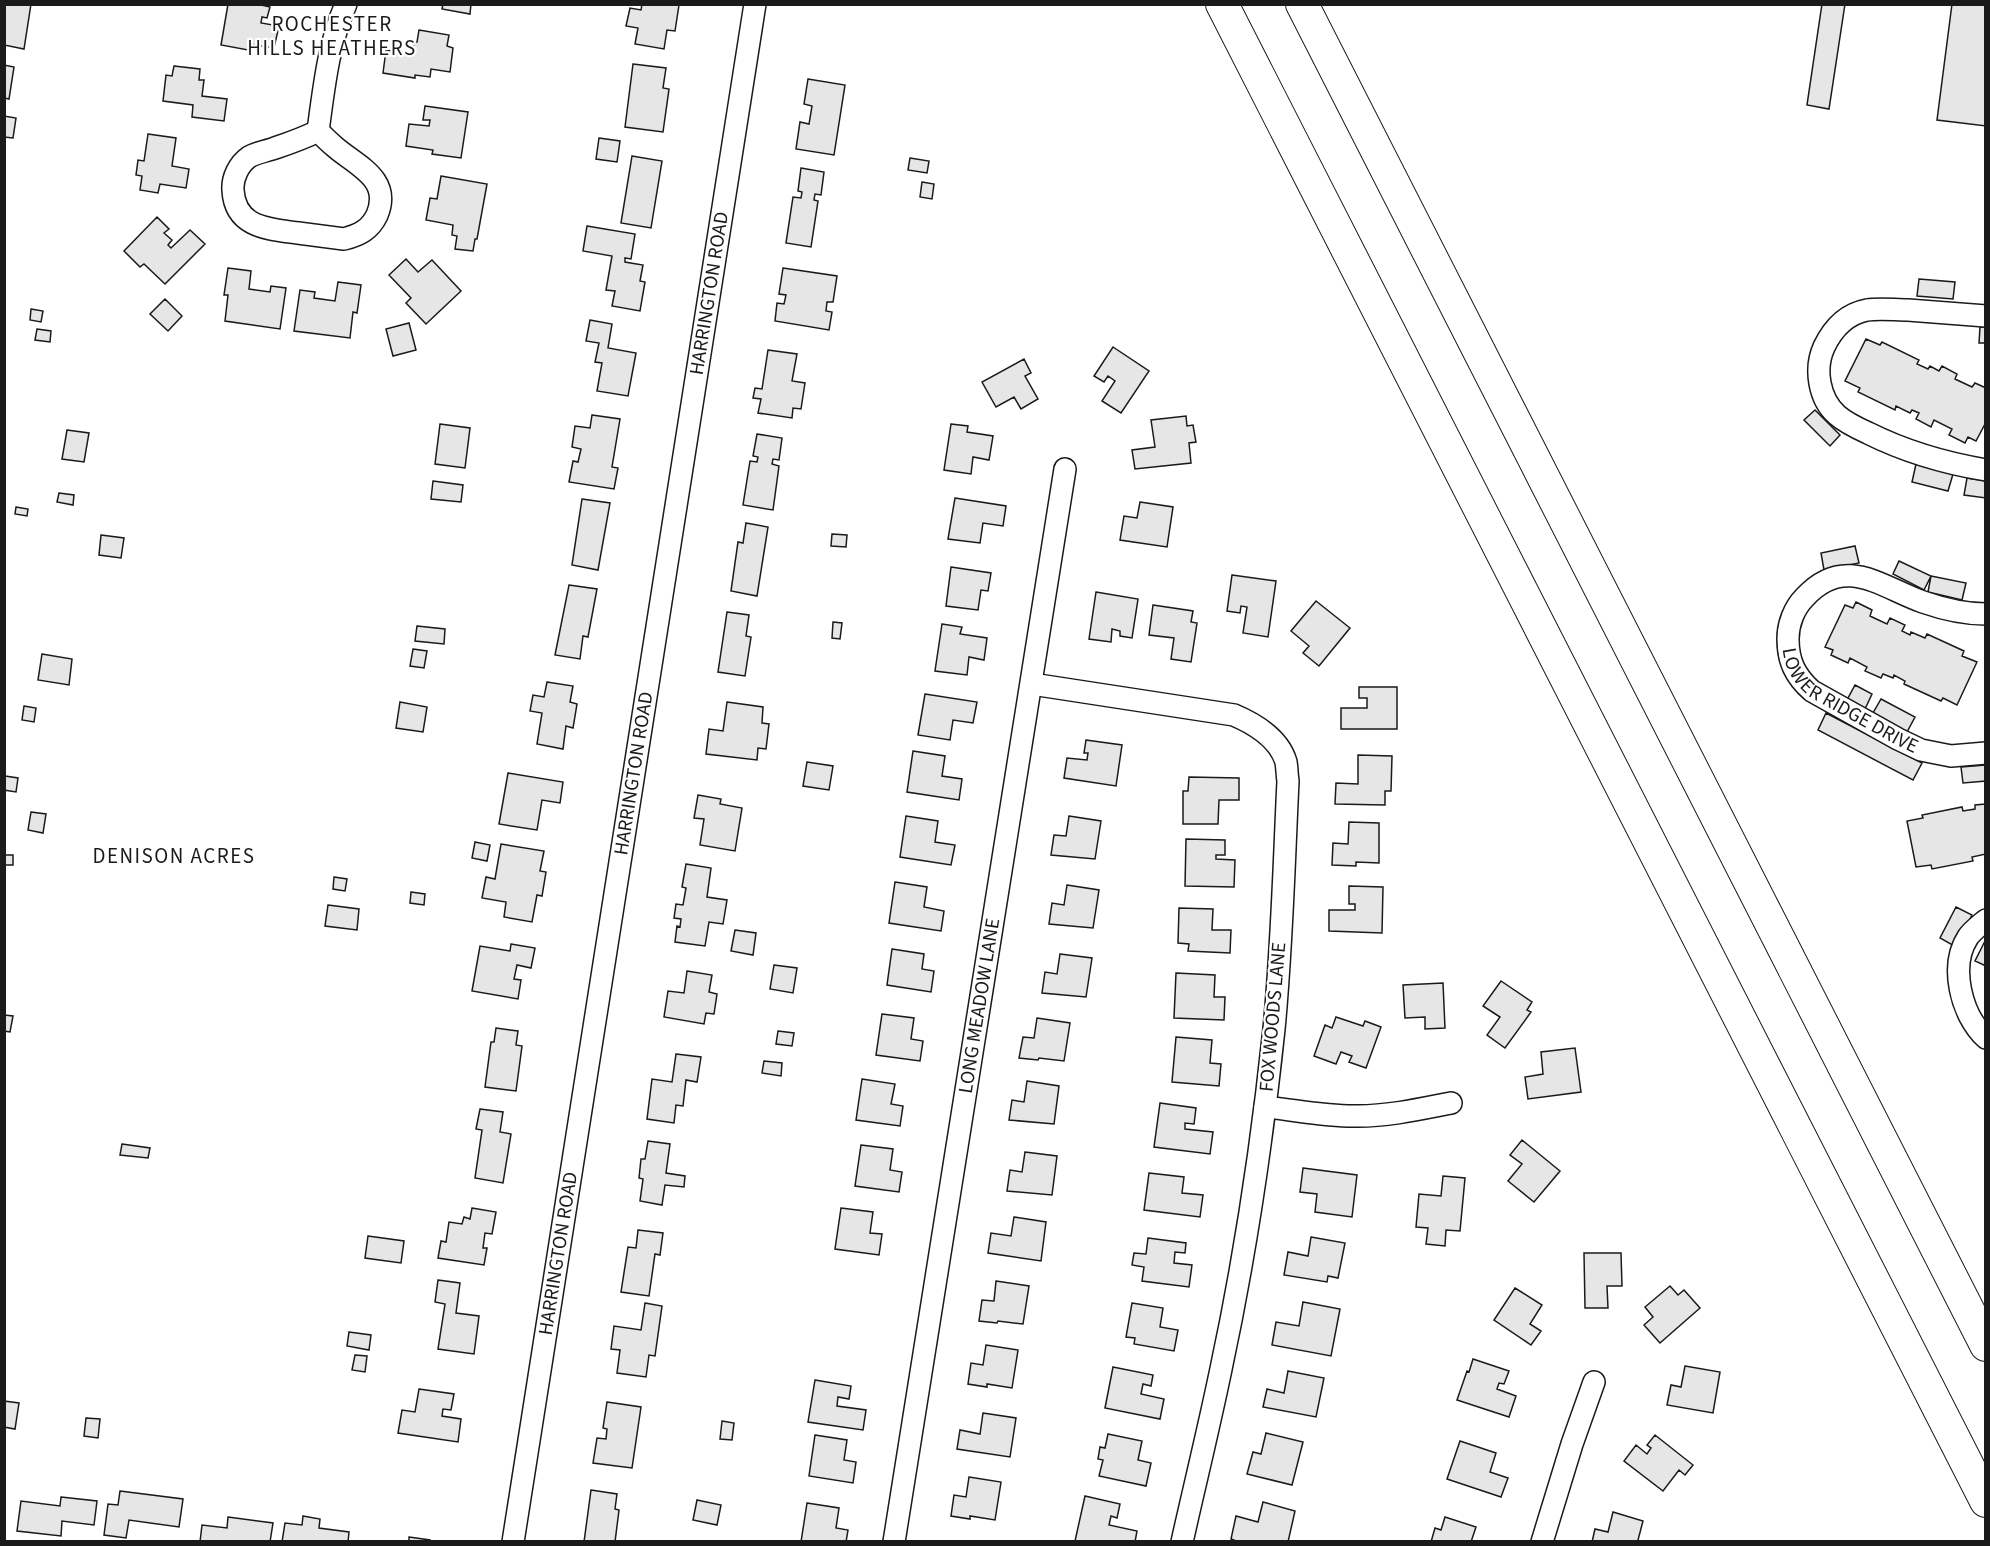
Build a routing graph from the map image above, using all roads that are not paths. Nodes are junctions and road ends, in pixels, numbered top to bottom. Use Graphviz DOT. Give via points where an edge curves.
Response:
graph roads {
  1 [pos="346,4"];
  2 [pos="755,4"];
  3 [pos="1222,4"];
  4 [pos="1302,4"];
  5 [pos="318,131"];
  6 [pos="1986,316"];
  7 [pos="1065,469"];
  8 [pos="1986,470"];
  9 [pos="1986,614"];
  10 [pos="1032,684"];
  11 [pos="1986,753"];
  12 [pos="1986,920"];
  13 [pos="1986,1038"];
  14 [pos="1451,1103"];
  15 [pos="1265,1107"];
  16 [pos="1986,1345"];
  17 [pos="1594,1382"];
  18 [pos="1986,1501"];
  19 [pos="513,1542"];
  20 [pos="894,1542"];
  21 [pos="1182,1542"];
  22 [pos="1542,1542"];
  1 -- 5 [label="street" via="331,47"];
  2 -- 19 [label="street, HARRINGTON ROAD"];
  3 -- 18 [label="highway"];
  4 -- 16 [label="highway"];
  5 -- 5 [label="street" via="250,156 243,163 232,186 233,198 246,220 260,227 344,238 365,231 373,222 380,200 373,177"];
  6 -- 8 [label="street" via="1890,309 1857,313 1846,318 1827,340 1819,372 1826,401 1851,425 1912,453"];
  7 -- 10 [label="street, LONG MEADOW LANE"];
  9 -- 11 [label="street, LOWER RIDGE DRIVE" via="1941,608 1877,580 1843,576 1825,582 1798,604 1788,633 1788,651 1793,669 1812,691 1898,739 1936,754"];
  10 -- 15 [label="street, FOX WOODS LANE" via="1234,715 1260,728 1276,743 1286,761 1281,933"];
  10 -- 20 [label="street, LONG MEADOW LANE"];
  12 -- 13 [label="street" via="1968,937 1958,969 1961,997 1978,1031"];
  14 -- 15 [label="street" via="1357,1116"];
  15 -- 21 [label="street, FOX WOODS LANE" via="1235,1299"];
  17 -- 22 [label="street"];
}
